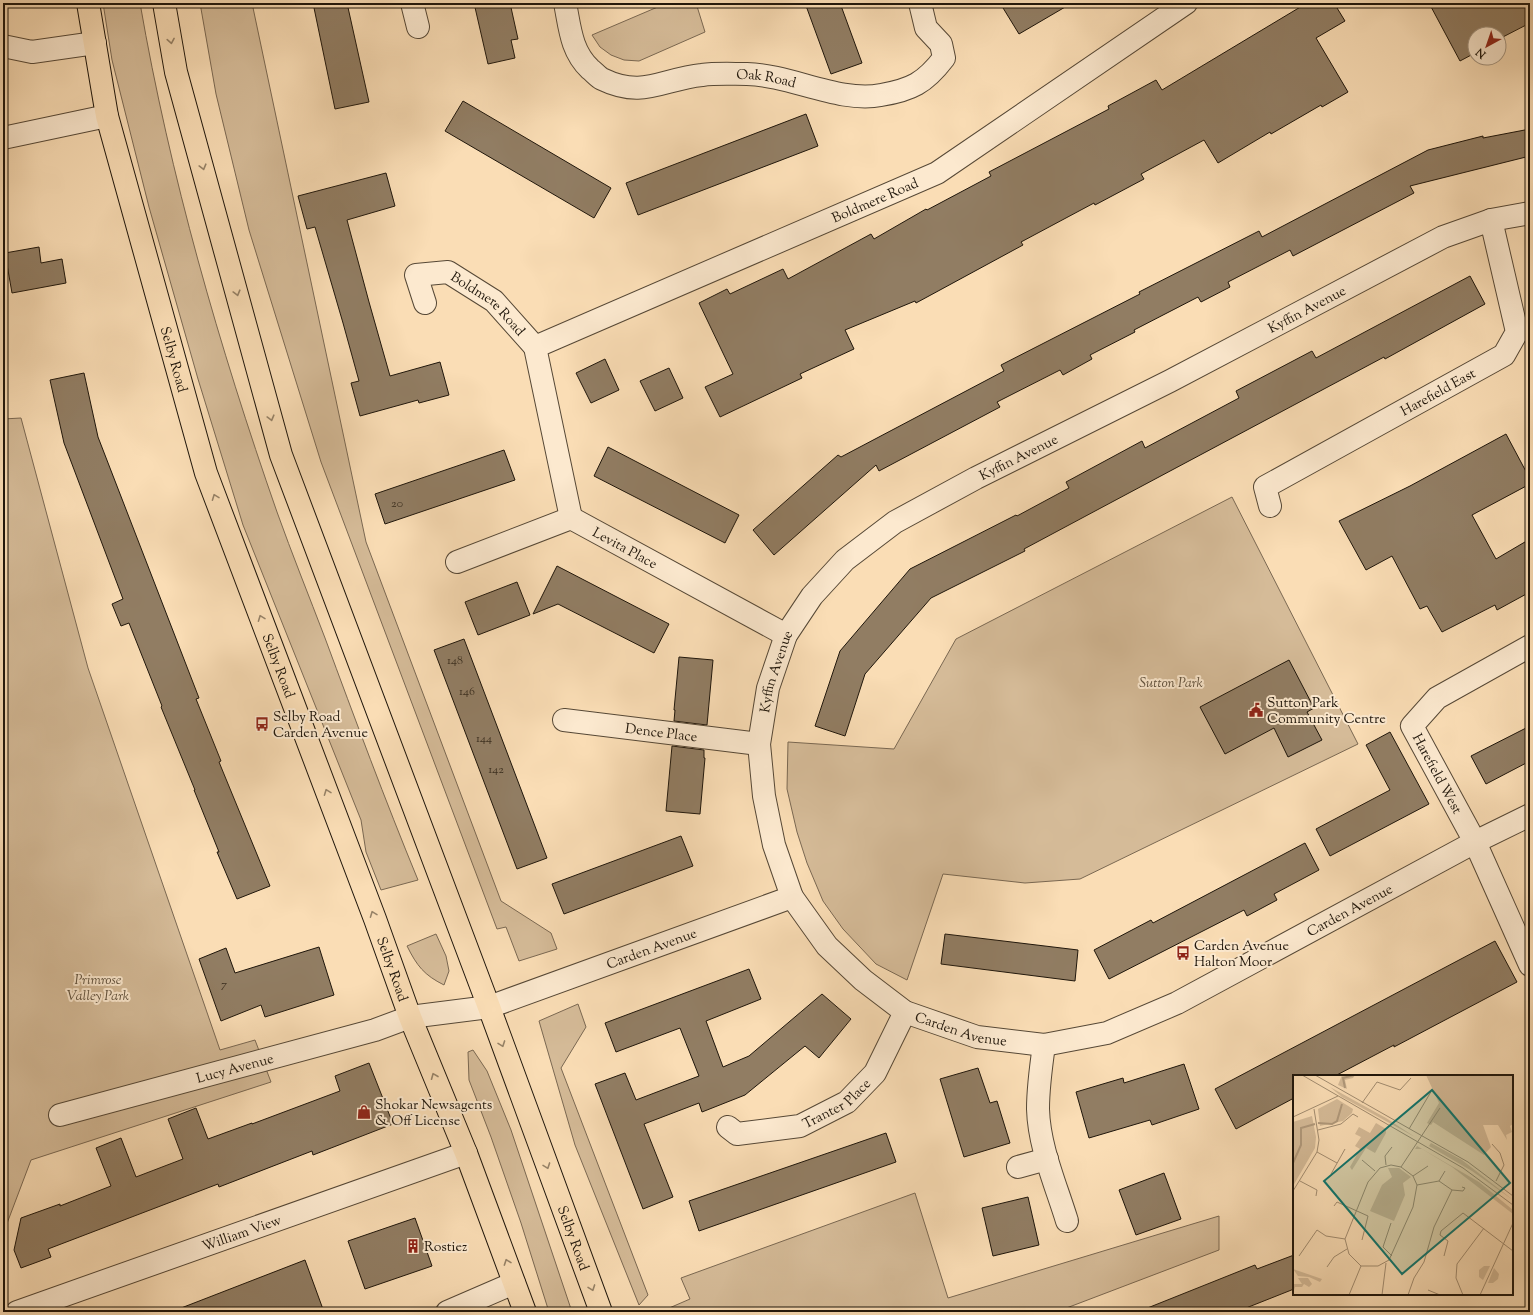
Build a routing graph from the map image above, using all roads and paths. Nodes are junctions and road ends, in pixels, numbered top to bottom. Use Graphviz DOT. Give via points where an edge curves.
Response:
graph roads {
  1 [pos="88,3"];
  2 [pos="164,3"];
  3 [pos="412,3"];
  4 [pos="565,3"];
  5 [pos="920,3"];
  6 [pos="1186,3"];
  7 [pos="418,27"];
  8 [pos="95,43"];
  9 [pos="3,46"];
  10 [pos="107,116"];
  11 [pos="3,138"];
  12 [pos="1530,213"];
  13 [pos="1491,220"];
  14 [pos="425,303"];
  15 [pos="535,347"];
  16 [pos="1270,506"];
  17 [pos="571,518"];
  18 [pos="458,562"];
  19 [pos="786,636"];
  20 [pos="1530,646"];
  21 [pos="564,720"];
  22 [pos="759,744"];
  23 [pos="1530,815"];
  24 [pos="1475,842"];
  25 [pos="792,897"];
  26 [pos="1530,965"];
  27 [pos="489,1007"];
  28 [pos="905,1012"];
  29 [pos="410,1016"];
  30 [pos="1044,1045"];
  31 [pos="60,1115"];
  32 [pos="728,1127"];
  33 [pos="466,1153"];
  34 [pos="1047,1159"];
  35 [pos="1018,1167"];
  36 [pos="1067,1221"];
  37 [pos="514,1282"];
  38 [pos="17,1312"];
  39 [pos="447,1312"];
  40 [pos="525,1312"];
  41 [pos="601,1312"];
  1 -- 8 [label="main road, Selby Road"];
  2 -- 27 [label="main road, Selby Road, one-way" via="176,72 281,455"];
  3 -- 7 [label="street"];
  4 -- 5 [label="street, Oak Road" via="572,43 584,63 600,78 621,87 644,88 701,75 749,74 796,82 845,96 879,96 912,88 934,71 944,58 941,44 926,28"];
  6 -- 15 [label="street, Boldmere Road" via="938,173"];
  8 -- 9 [label="street" via="32,52"];
  8 -- 10 [label="main road, Selby Road"];
  10 -- 11 [label="street"];
  29 -- 10 [label="main road, Selby Road, one-way" via="206,473"];
  12 -- 13 [label="street, Kyffin Avenue"];
  13 -- 16 [label="street, Harefield East" via="1517,332 1504,355 1265,487"];
  13 -- 19 [label="street, Kyffin Avenue" via="1443,237 895,522 845,560 812,596"];
  14 -- 15 [label="street, Boldmere Road" via="416,275 448,272 494,301"];
  15 -- 17 [label="street, Boldmere Road"];
  17 -- 18 [label="street"];
  17 -- 19 [label="street, Levita Place"];
  19 -- 22 [label="street, Kyffin Avenue" via="768,688"];
  20 -- 24 [label="street, Harefield West" via="1437,698 1412,726"];
  21 -- 22 [label="street, Dence Place"];
  22 -- 25 [label="street, Kyffin Avenue" via="764,796 774,845"];
  23 -- 24 [label="street, Carden Avenue"];
  24 -- 26 [label="street"];
  24 -- 30 [label="street, Carden Avenue" via="1177,1003 1107,1033"];
  25 -- 27 [label="street, Carden Avenue"];
  25 -- 28 [label="street, Carden Avenue" via="827,946 863,980"];
  27 -- 29 [label="street, Carden Avenue"];
  27 -- 41 [label="main road, Selby Road, one-way"];
  28 -- 30 [label="street, Carden Avenue" via="977,1037"];
  28 -- 32 [label="street, Tranter Place" via="875,1073 847,1102 800,1126 737,1134"];
  29 -- 31 [label="street, Lucy Avenue" via="375,1030"];
  33 -- 29 [label="main road, Selby Road, one-way"];
  30 -- 34 [label="street" via="1038,1110"];
  37 -- 33 [label="main road, Selby Road, one-way"];
  33 -- 38 [label="street, William View"];
  34 -- 35 [label="street"];
  34 -- 36 [label="street"];
  37 -- 39 [label="street"];
  37 -- 40 [label="main road, Selby Road"];
}
